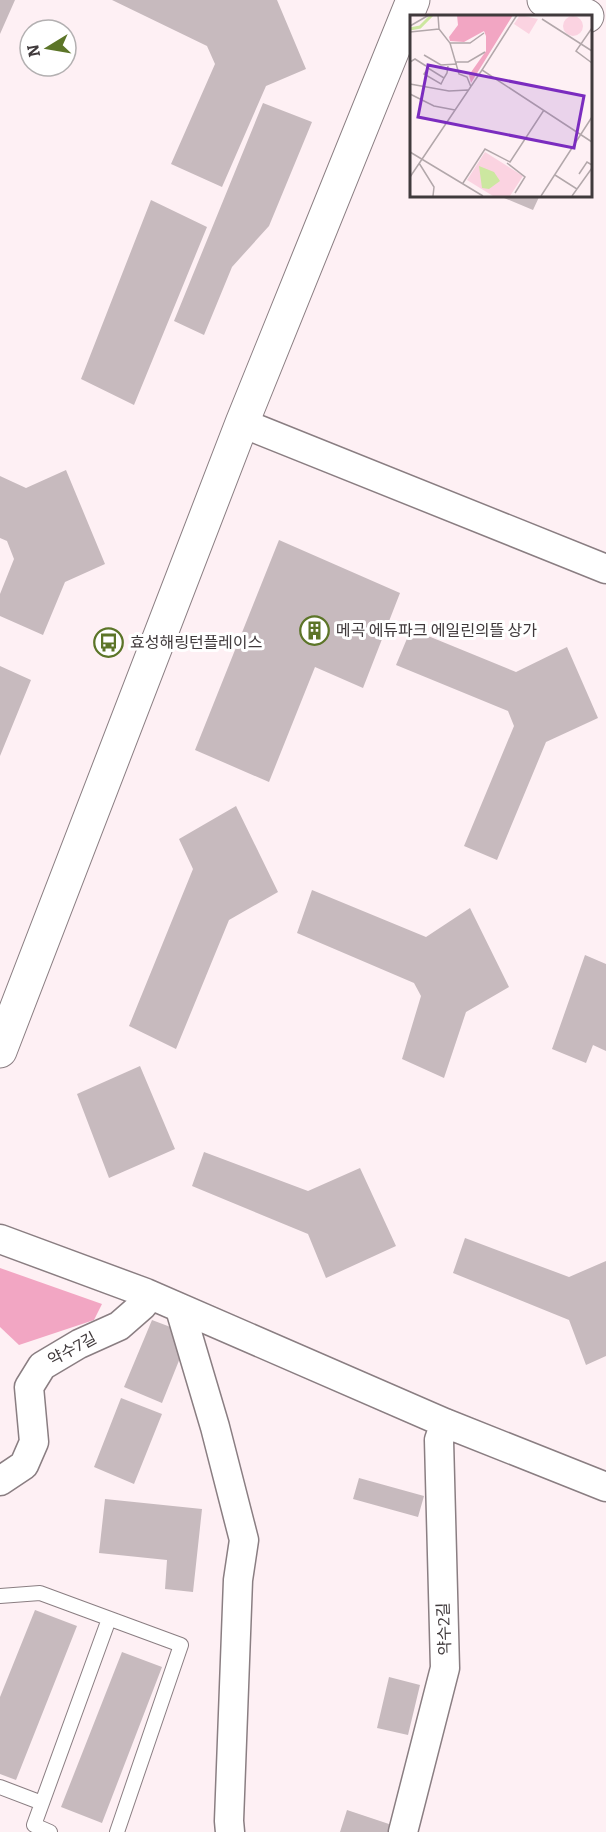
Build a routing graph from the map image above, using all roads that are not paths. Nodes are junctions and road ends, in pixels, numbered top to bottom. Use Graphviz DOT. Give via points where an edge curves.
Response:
graph roads {
  1 [pos="413,0"];
  2 [pos="544,0"];
  3 [pos="583,15"];
  4 [pos="591,18"];
  5 [pos="606,24"];
  6 [pos="242,423"];
  7 [pos="606,569"];
  8 [pos="0,1051"];
  9 [pos="0,1239"];
  10 [pos="146,1293"];
  11 [pos="180,1309"];
  12 [pos="445,1423"];
  13 [pos="0,1481"];
  14 [pos="606,1487"];
  15 [pos="0,1596"];
  16 [pos="109,1619"];
  17 [pos="0,1787"];
  18 [pos="42,1803"];
  19 [pos="50,1832"];
  20 [pos="117,1832"];
  21 [pos="230,1832"];
  22 [pos="403,1832"];
  1 -- 6 [label="street"];
  2 -- 3 [label="street"];
  4 -- 5 [label="street"];
  6 -- 7 [label="street"];
  6 -- 8 [label="street"];
  9 -- 10 [label="street"];
  10 -- 11 [label="street"];
  10 -- 13 [label="street, 약수7길" via="143,1305 119,1326 42,1366 29,1387 34,1442 24,1465"];
  11 -- 12 [label="street"];
  11 -- 21 [label="street" via="244,1540 238,1580"];
  12 -- 14 [label="street"];
  12 -- 22 [label="street, 약수2길" via="439,1440 445,1668"];
  15 -- 16 [label="lane" via="40,1593"];
  16 -- 18 [label="lane"];
  16 -- 20 [label="lane" via="181,1645"];
  17 -- 18 [label="lane"];
  18 -- 19 [label="lane" via="34,1825"];
}
